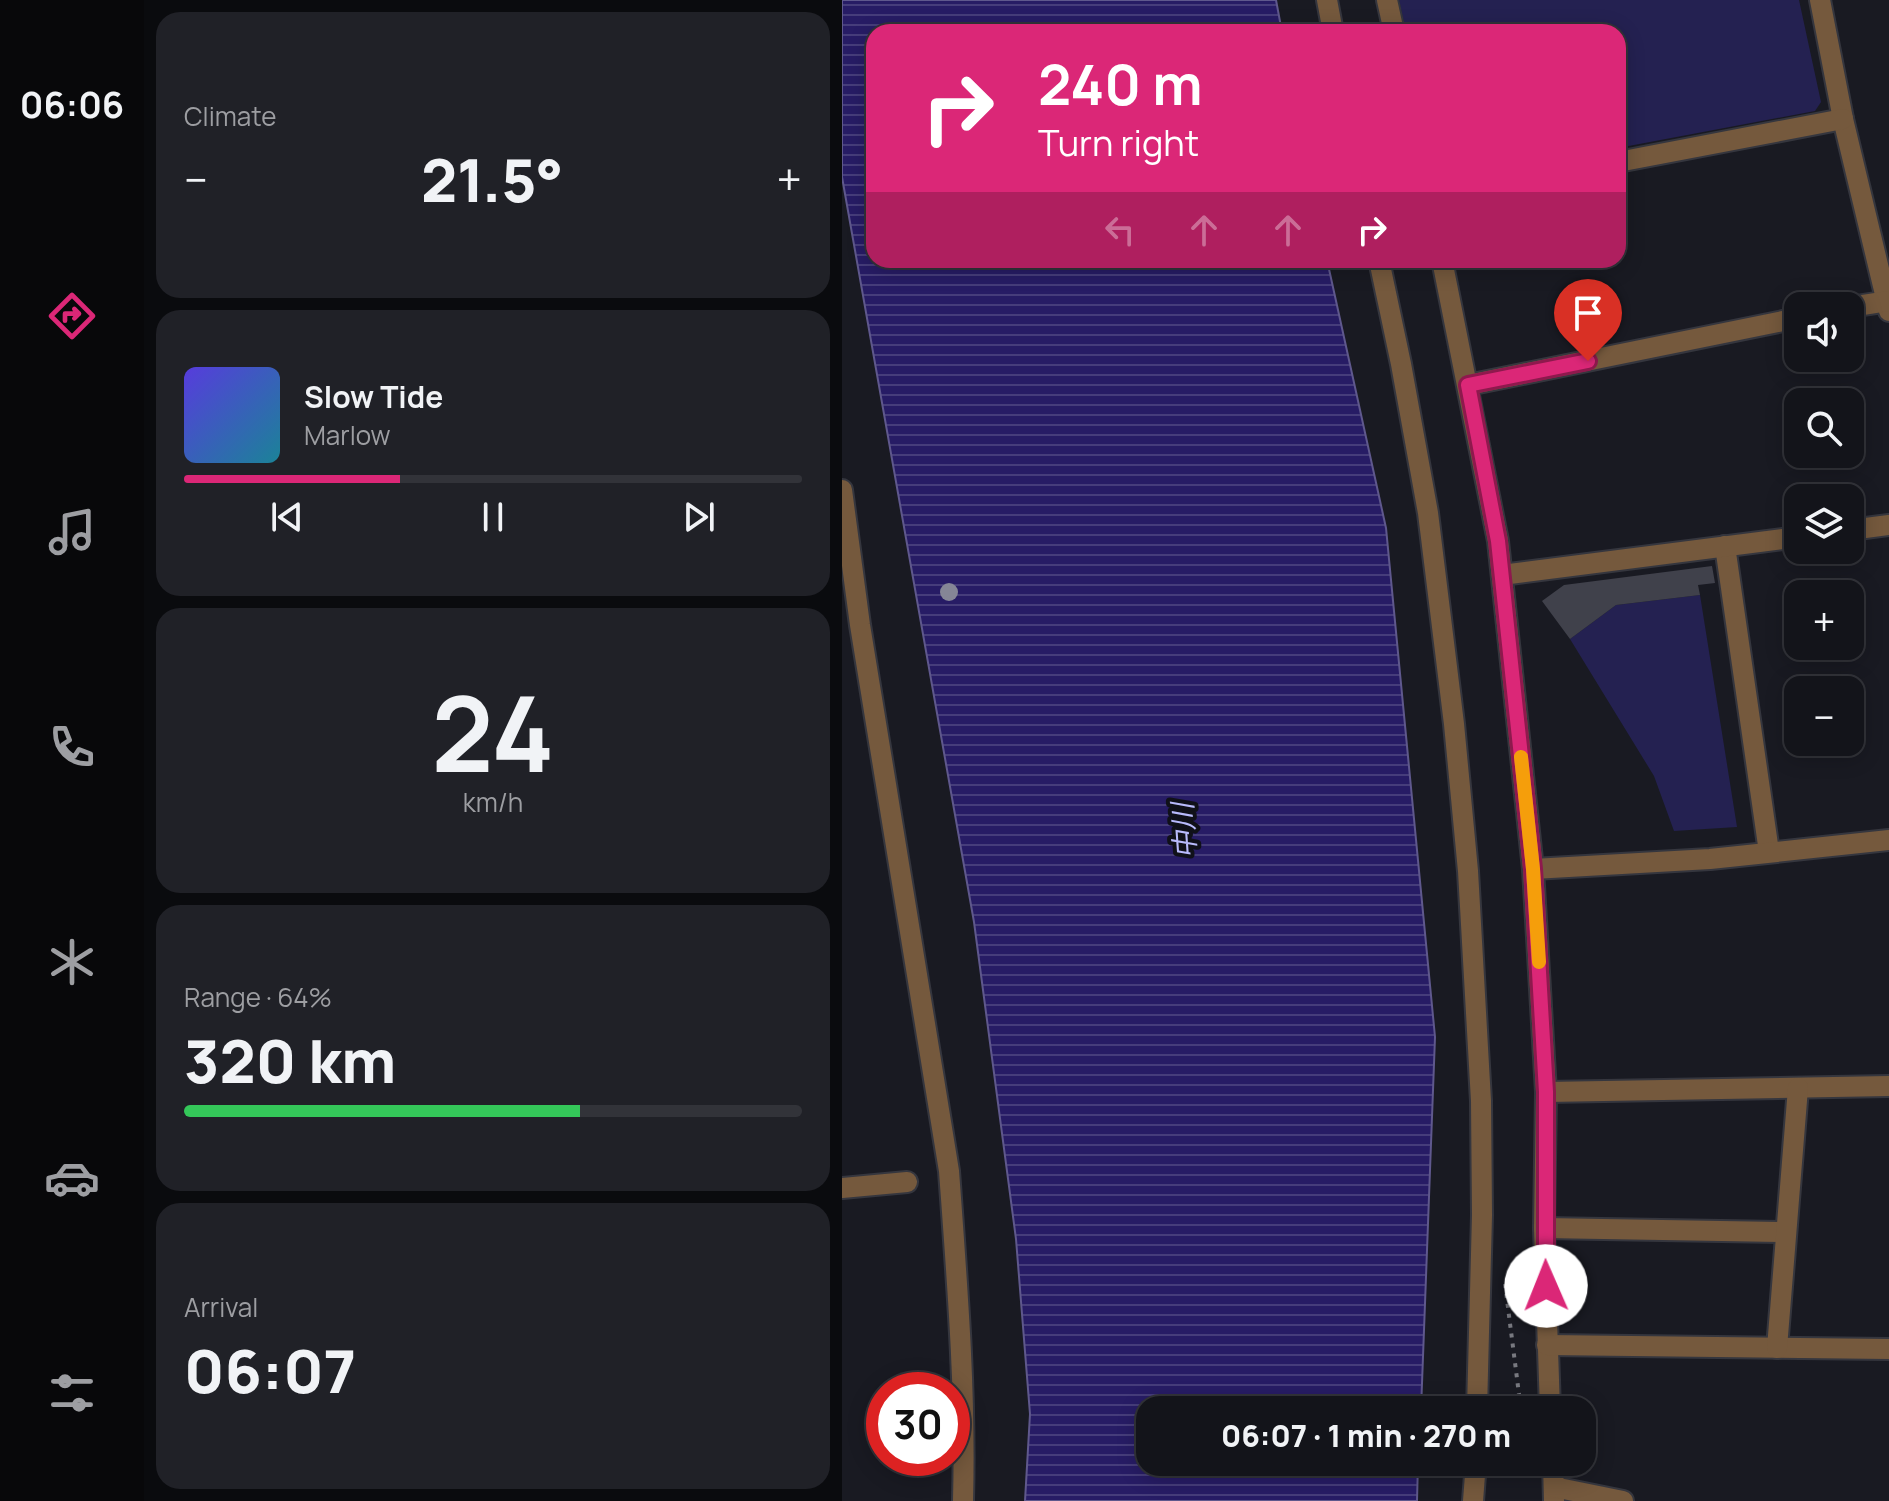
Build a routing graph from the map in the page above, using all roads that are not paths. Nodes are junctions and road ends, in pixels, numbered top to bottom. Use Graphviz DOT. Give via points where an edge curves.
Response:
graph roads {
  1 [pos="1327,0"];
  2 [pos="1387,0"];
  3 [pos="1820,0"];
  4 [pos="1332,24"];
  5 [pos="1392,24"];
  6 [pos="1843,119"];
  7 [pos="1626,160"];
  8 [pos="1381,268"];
  9 [pos="1444,268"];
  10 [pos="1888,304"];
  11 [pos="1864,306"];
  12 [pos="1784,321"];
  13 [pos="1468,385"];
  14 [pos="842,490"];
  15 [pos="1889,525"];
  16 [pos="1864,528"];
  17 [pos="1784,539"];
  18 [pos="1725,546"];
  19 [pos="1502,575"];
  20 [pos="851,626"];
  21 [pos="1889,840"];
  22 [pos="1769,852"];
  23 [pos="1533,869"];
  24 [pos="1889,1086"];
  25 [pos="1798,1088"];
  26 [pos="1546,1092"];
  27 [pos="907,1182"];
  28 [pos="842,1188"];
  29 [pos="1544,1228"];
  30 [pos="1785,1232"];
  31 [pos="1547,1345"];
  32 [pos="1777,1348"];
  33 [pos="1889,1349"];
  34 [pos="1477,1396"];
  35 [pos="1549,1396"];
  36 [pos="1475,1476"];
  37 [pos="1554,1494"];
  38 [pos="963,1501"];
  39 [pos="1473,1501"];
  40 [pos="1623,1501"];
  1 -- 4 [label="street"];
  2 -- 5 [label="street"];
  3 -- 6 [label="street"];
  6 -- 7 [label="street"];
  6 -- 10 [label="street"];
  8 -- 34 [label="street" via="1428,513 1468,871 1481,1101"];
  9 -- 13 [label="street"];
  10 -- 11 [label="street"];
  12 -- 13 [label="street"];
  13 -- 19 [label="street"];
  14 -- 20 [label="street"];
  15 -- 16 [label="street"];
  17 -- 18 [label="street"];
  18 -- 19 [label="street"];
  18 -- 22 [label="street"];
  19 -- 23 [label="street"];
  20 -- 38 [label="street" via="949,1171 958,1262"];
  21 -- 22 [label="street"];
  22 -- 23 [label="street"];
  23 -- 26 [label="street"];
  24 -- 25 [label="street"];
  25 -- 26 [label="street"];
  25 -- 30 [label="street"];
  26 -- 29 [label="street"];
  27 -- 28 [label="street"];
  29 -- 30 [label="street"];
  29 -- 31 [label="street"];
  30 -- 32 [label="street"];
  31 -- 32 [label="street"];
  31 -- 35 [label="street"];
  32 -- 33 [label="street"];
  36 -- 39 [label="street"];
  37 -- 40 [label="street"];
}
